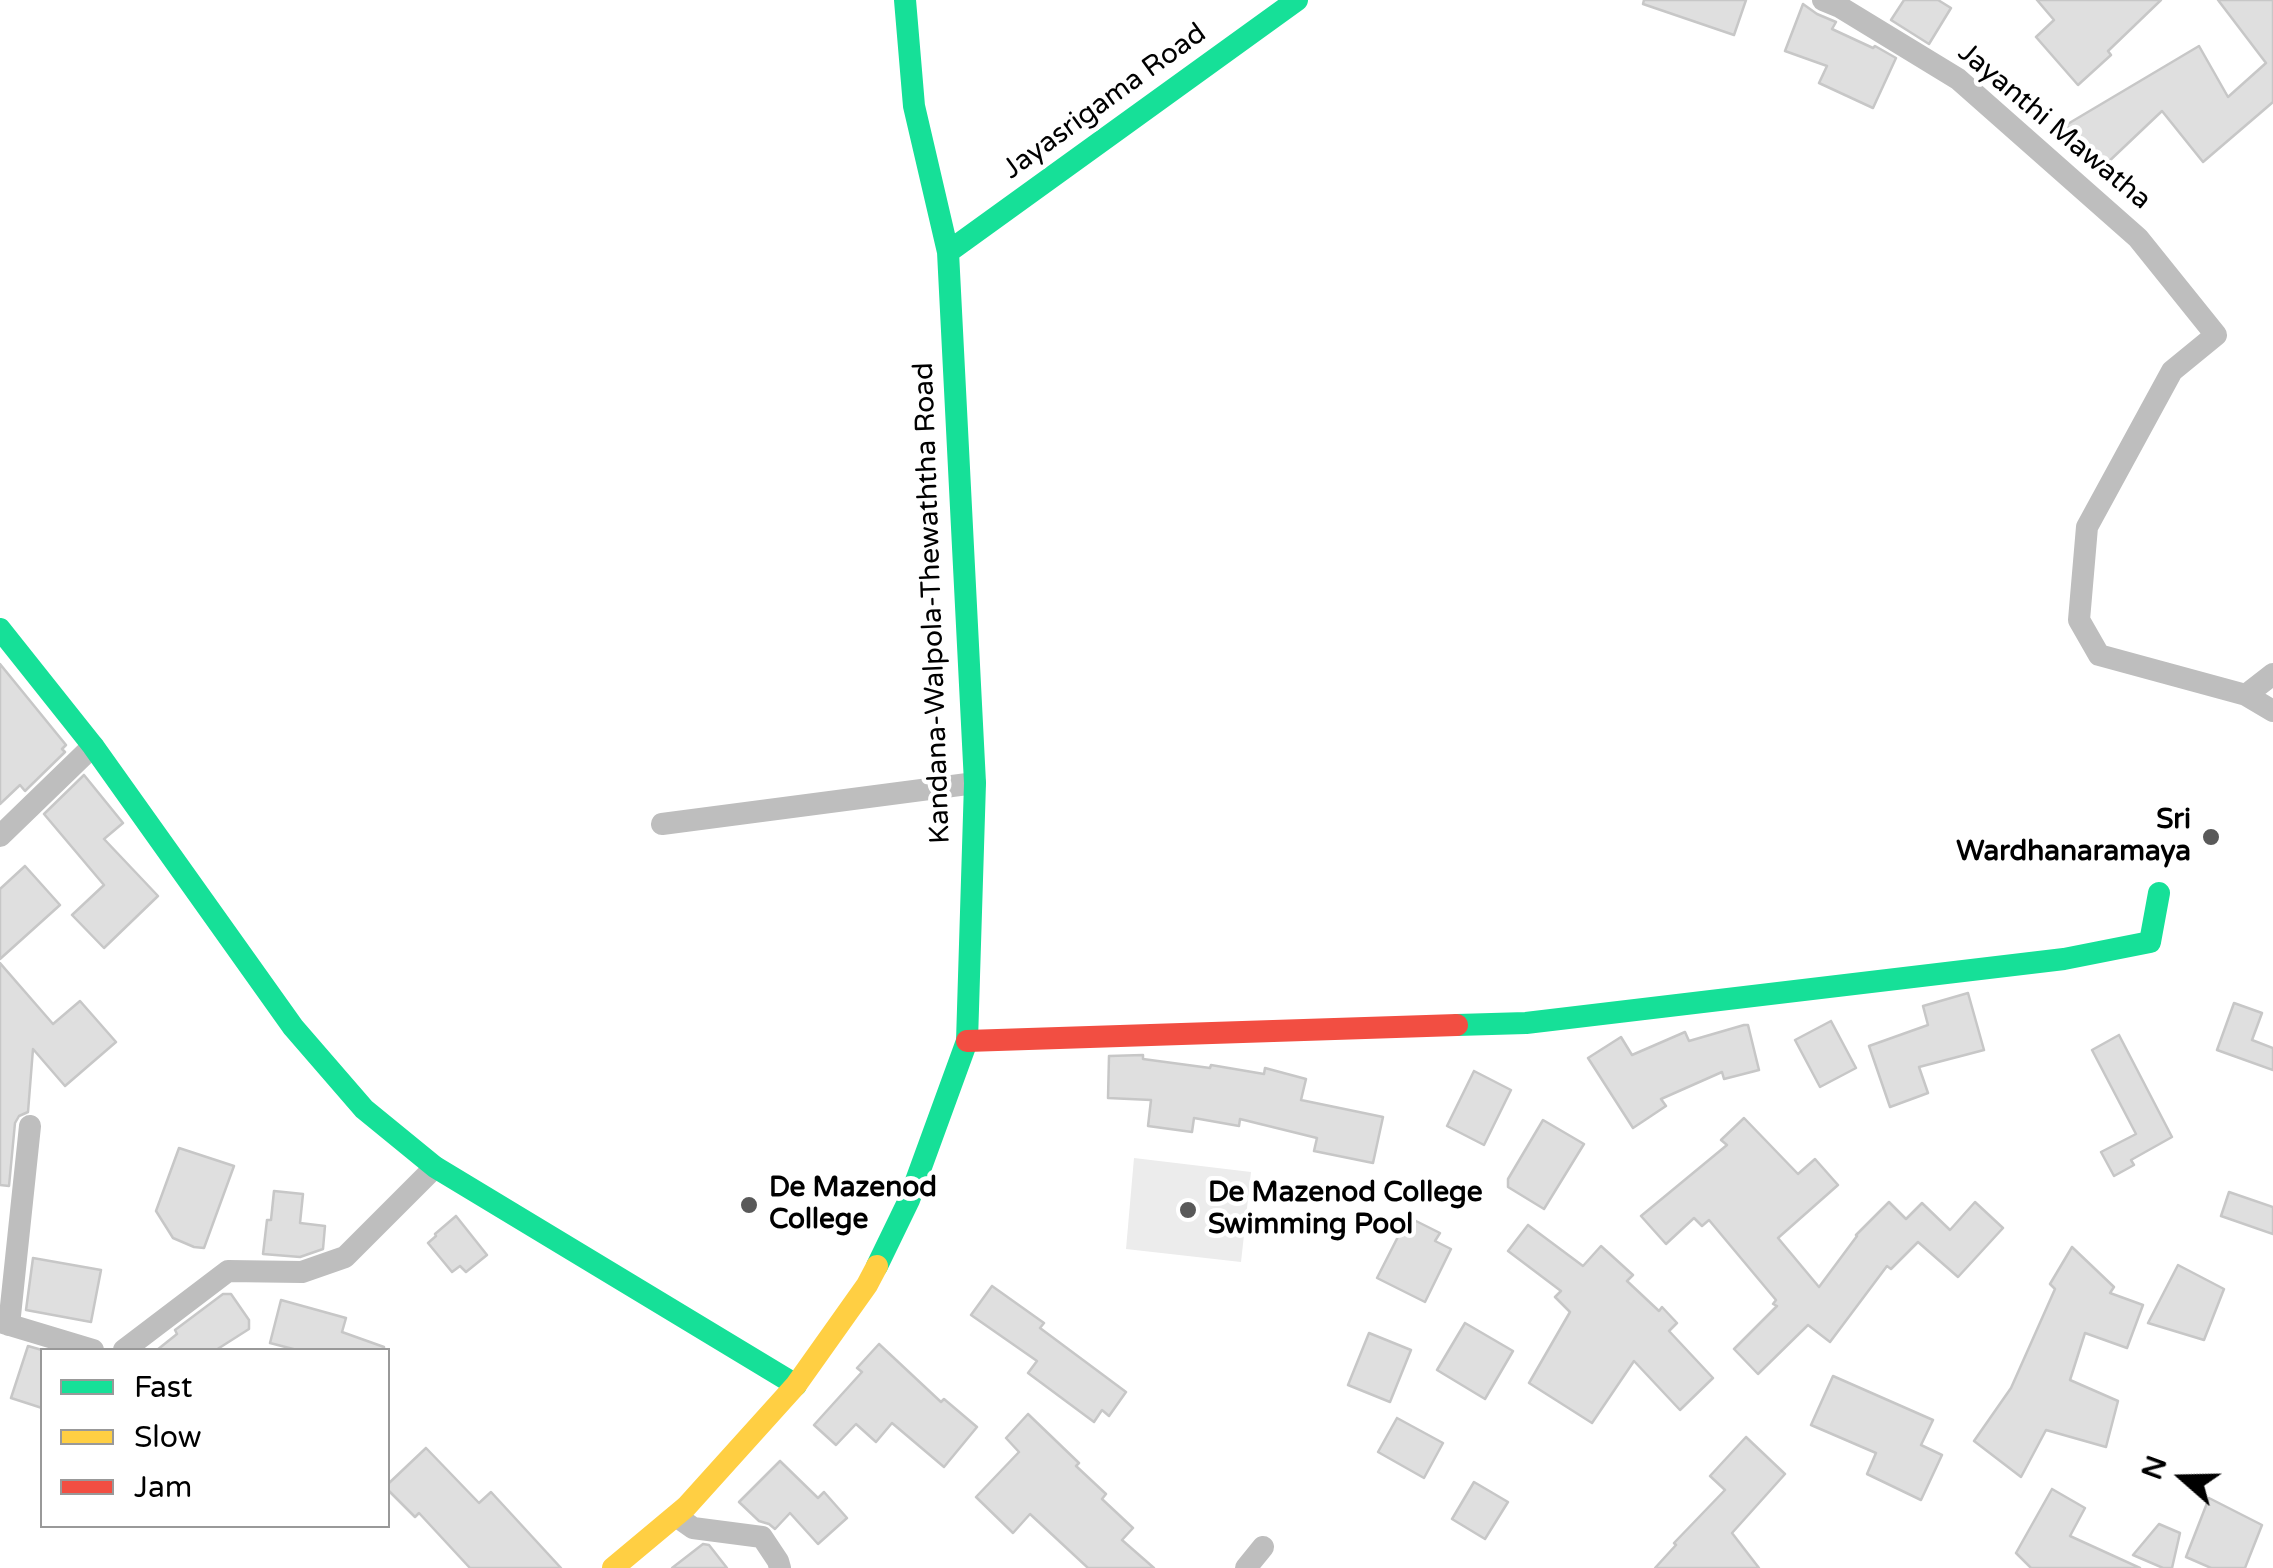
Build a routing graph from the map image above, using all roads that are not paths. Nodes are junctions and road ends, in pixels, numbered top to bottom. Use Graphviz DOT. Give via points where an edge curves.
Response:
graph roads {
  1 [pos="905,0"];
  2 [pos="1297,0"];
  3 [pos="1823,0"];
  4 [pos="948,252"];
  5 [pos="0,629"];
  6 [pos="2273,674"];
  7 [pos="2246,695"];
  8 [pos="2273,711"];
  9 [pos="93,746"];
  10 [pos="975,784"];
  11 [pos="662,824"];
  12 [pos="0,836"];
  13 [pos="2159,893"];
  14 [pos="967,1041"];
  15 [pos="30,1126"];
  16 [pos="435,1167"];
  17 [pos="5,1323"];
  18 [pos="86,1348"];
  19 [pos="127,1348"];
  20 [pos="796,1384"];
  21 [pos="676,1516"];
  22 [pos="1263,1547"];
  23 [pos="613,1568"];
  24 [pos="780,1568"];
  25 [pos="1246,1568"];
  1 -- 4 [label="street, Kandana-Walpola-Thewaththa Road" via="914,106"];
  2 -- 4 [label="street, Jayasrigama Road"];
  3 -- 7 [label="street, Jayanthi Mawatha" via="1958,79 2138,238 2216,335 2172,371 2087,527 2079,620 2099,655"];
  4 -- 10 [label="street, Kandana-Walpola-Thewaththa Road"];
  5 -- 9 [label="street"];
  6 -- 7 [label="street"];
  7 -- 8 [label="street"];
  9 -- 12 [label="street"];
  9 -- 16 [label="street" via="292,1027 364,1109"];
  10 -- 11 [label="street"];
  10 -- 14 [label="street, Kandana-Walpola-Thewaththa Road"];
  13 -- 14 [label="street" via="2150,942 2064,959 1526,1023"];
  14 -- 20 [label="street, Kandana-Walpola-Thewaththa Road" via="909,1200 876,1268"];
  15 -- 17 [label="street"];
  16 -- 19 [label="street" via="346,1257 302,1272 228,1271"];
  16 -- 20 [label="street"];
  17 -- 18 [label="street"];
  20 -- 21 [label="street, Kandana-Walpola-Thewaththa Road"];
  21 -- 23 [label="street, Kandana-Walpola-Thewaththa Road"];
  21 -- 24 [label="street" via="694,1528 762,1536"];
  22 -- 25 [label="street"];
}
